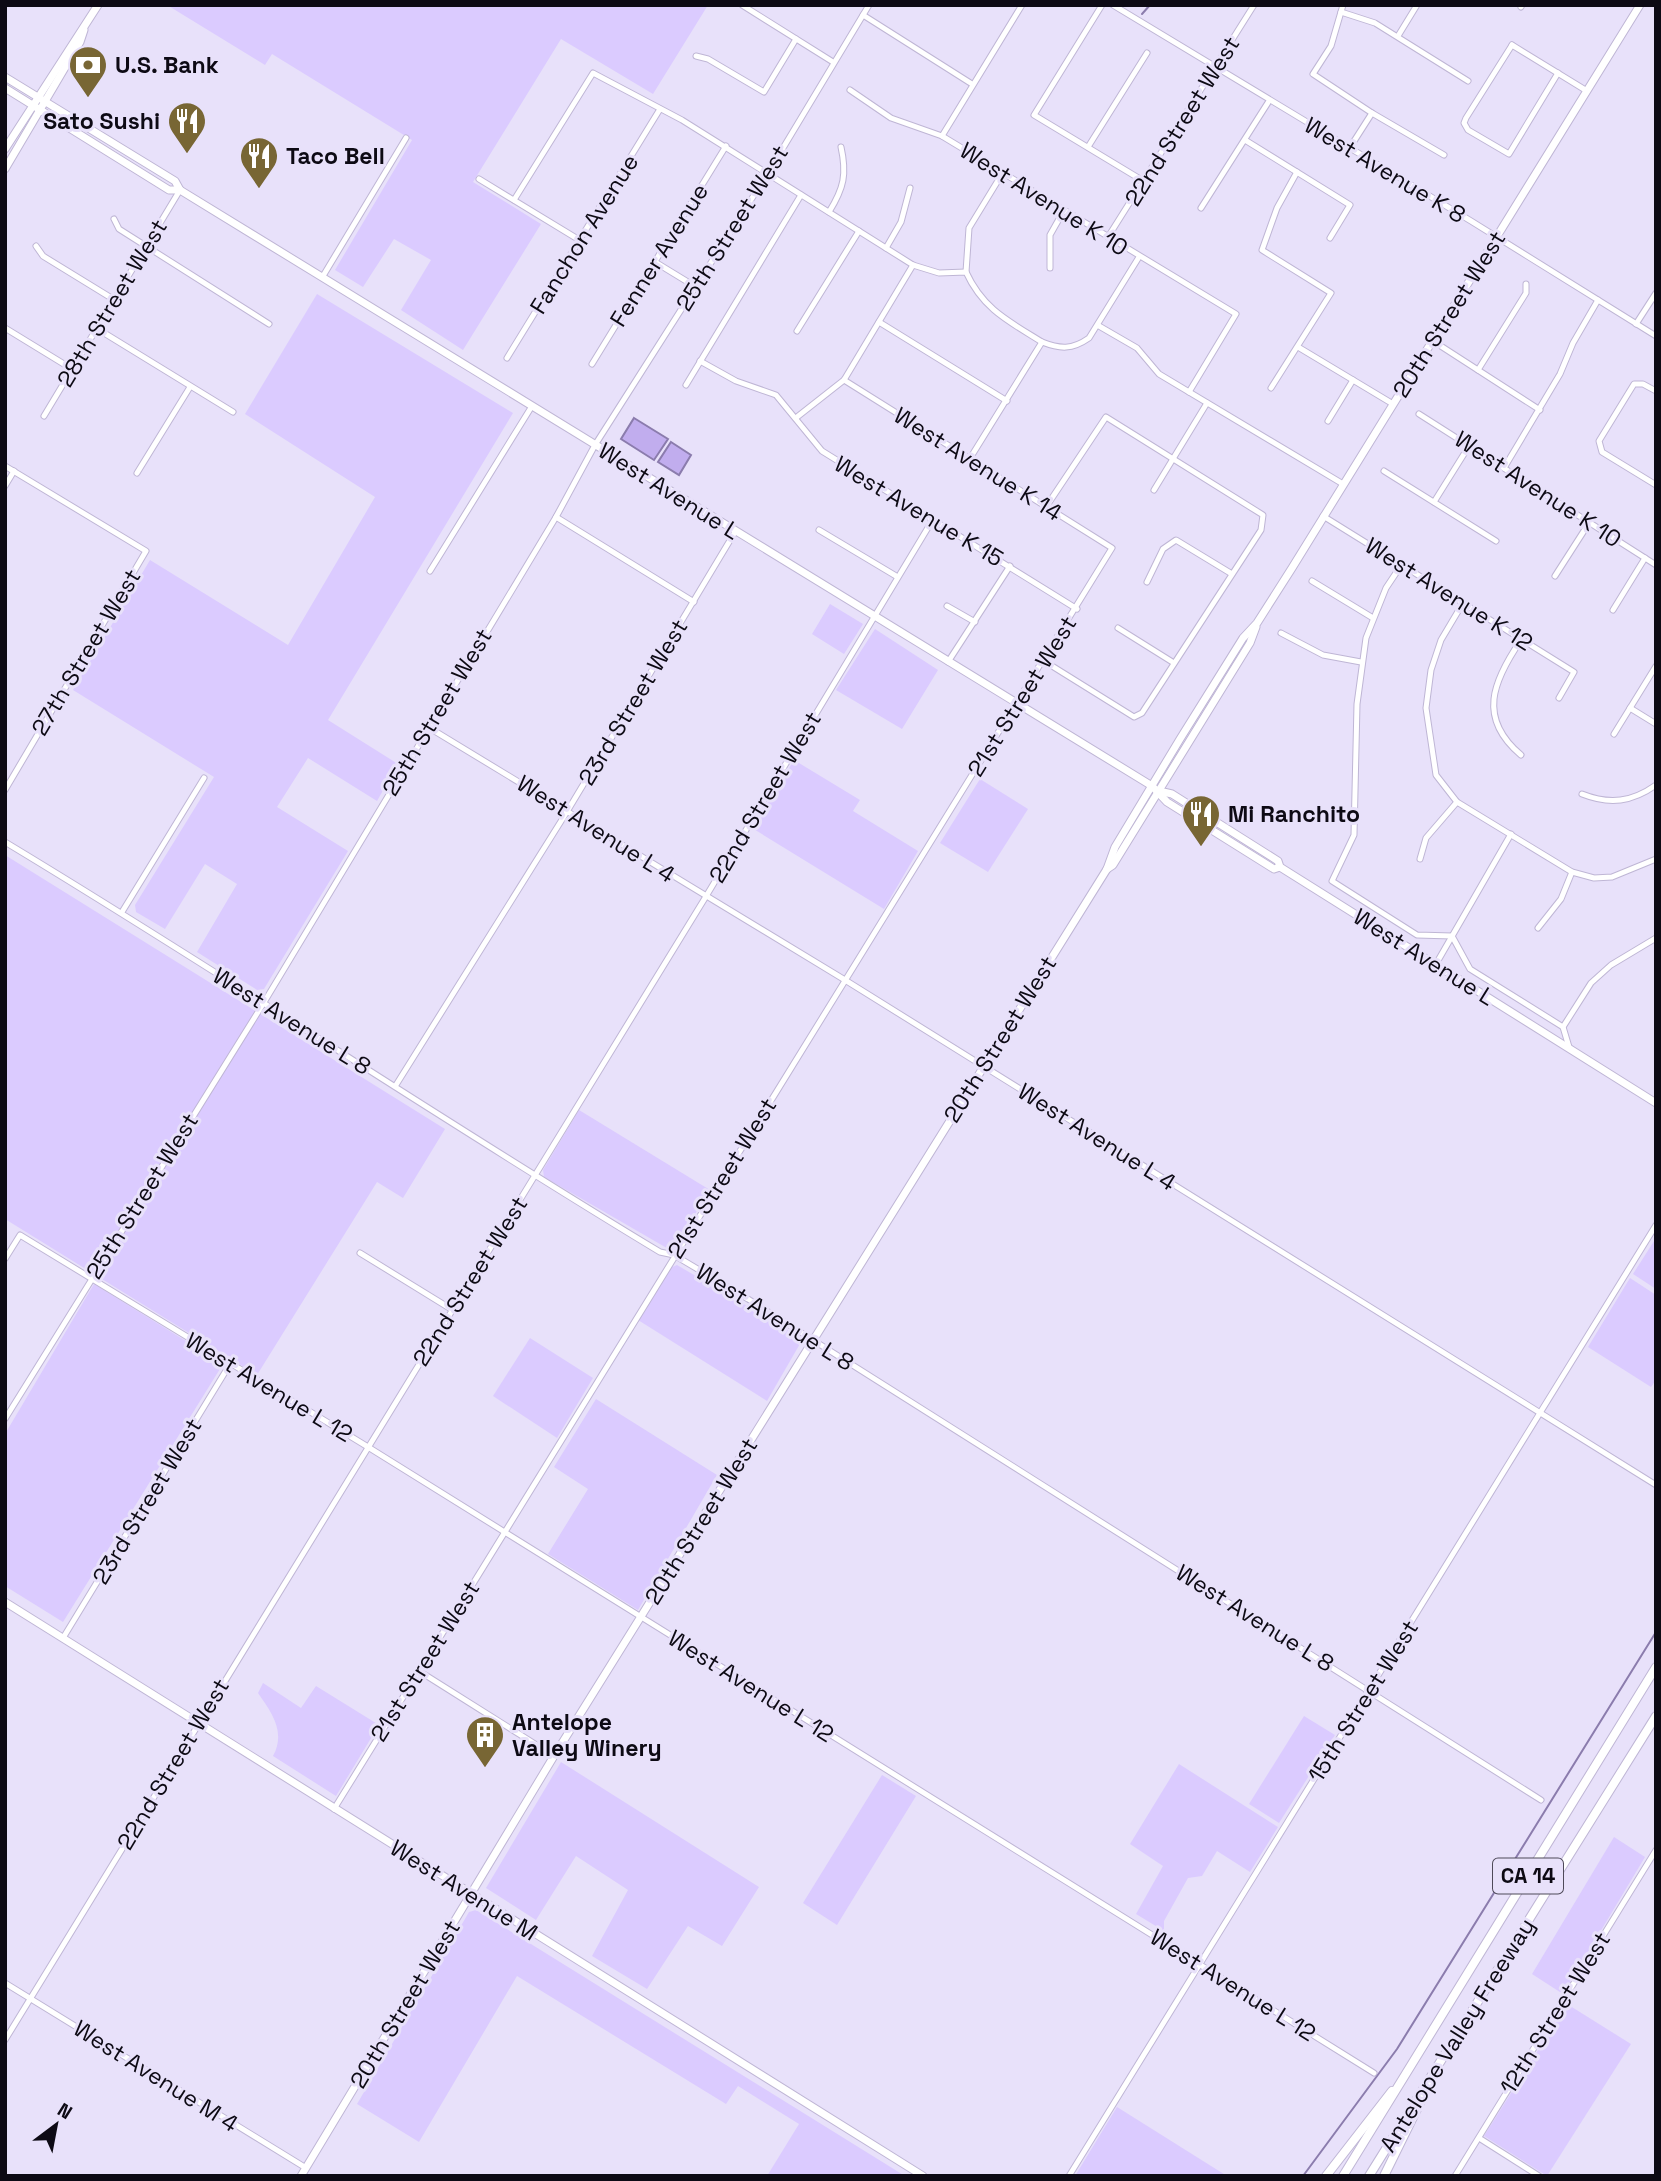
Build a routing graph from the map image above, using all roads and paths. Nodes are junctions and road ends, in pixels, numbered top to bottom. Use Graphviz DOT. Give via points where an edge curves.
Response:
graph roads {
  1 [pos="98,5"];
  2 [pos="742,5"];
  3 [pos="869,5"];
  4 [pos="1022,5"];
  5 [pos="1102,5"];
  6 [pos="1113,5"];
  7 [pos="1254,5"];
  8 [pos="1417,5"];
  9 [pos="1640,5"];
  10 [pos="1342,8"];
  11 [pos="863,15"];
  12 [pos="85,26"];
  13 [pos="1398,36"];
  14 [pos="796,39"];
  15 [pos="1147,52"];
  16 [pos="696,55"];
  17 [pos="833,62"];
  18 [pos="1215,69"];
  19 [pos="1558,73"];
  20 [pos="5,77"];
  21 [pos="1468,81"];
  22 [pos="972,83"];
  23 [pos="5,88"];
  24 [pos="850,90"];
  25 [pos="1587,91"];
  26 [pos="37,96"];
  27 [pos="46,101"];
  28 [pos="1269,101"];
  29 [pos="32,105"];
  30 [pos="660,109"];
  31 [pos="40,110"];
  32 [pos="1372,113"];
  33 [pos="942,136"];
  34 [pos="405,138"];
  35 [pos="1245,140"];
  36 [pos="726,146"];
  37 [pos="841,147"];
  38 [pos="1088,147"];
  39 [pos="5,149"];
  40 [pos="1349,149"];
  41 [pos="1444,155"];
  42 [pos="5,169"];
  43 [pos="1297,172"];
  44 [pos="768,173"];
  45 [pos="1003,174"];
  46 [pos="479,179"];
  47 [pos="1145,182"];
  48 [pos="910,188"];
  49 [pos="180,190"];
  50 [pos="801,195"];
  51 [pos="514,200"];
  52 [pos="1201,208"];
  53 [pos="830,212"];
  54 [pos="1063,212"];
  55 [pos="114,219"];
  56 [pos="859,231"];
  57 [pos="1497,236"];
  58 [pos="1108,237"];
  59 [pos="1330,238"];
  60 [pos="581,241"];
  61 [pos="36,246"];
  62 [pos="145,246"];
  63 [pos="886,248"];
  64 [pos="1139,257"];
  65 [pos="655,262"];
  66 [pos="913,265"];
  67 [pos="1051,268"];
  68 [pos="966,272"];
  69 [pos="323,276"];
  70 [pos="1527,284"];
  71 [pos="696,287"];
  72 [pos="1656,293"];
  73 [pos="113,299"];
  74 [pos="1598,300"];
  75 [pos="879,322"];
  76 [pos="270,324"];
  77 [pos="1636,324"];
  78 [pos="1099,326"];
  79 [pos="5,328"];
  80 [pos="96,328"];
  81 [pos="797,331"];
  82 [pos="1656,336"];
  83 [pos="1433,341"];
  84 [pos="1042,342"];
  85 [pos="1298,347"];
  86 [pos="507,358"];
  87 [pos="701,361"];
  88 [pos="592,364"];
  89 [pos="72,369"];
  90 [pos="1478,370"];
  91 [pos="844,380"];
  92 [pos="1353,380"];
  93 [pos="686,385"];
  94 [pos="190,387"];
  95 [pos="1271,388"];
  96 [pos="1656,391"];
  97 [pos="1189,392"];
  98 [pos="1007,401"];
  99 [pos="1207,403"];
  100 [pos="1393,404"];
  101 [pos="532,406"];
  102 [pos="1540,410"];
  103 [pos="233,412"];
  104 [pos="1419,414"];
  105 [pos="44,416"];
  106 [pos="797,417"];
  107 [pos="1328,421"];
  108 [pos="595,445"];
  109 [pos="1469,446"];
  110 [pos="1174,458"];
  111 [pos="969,460"];
  112 [pos="5,466"];
  113 [pos="1504,468"];
  114 [pos="14,471"];
  115 [pos="1384,471"];
  116 [pos="137,473"];
  117 [pos="1343,484"];
  118 [pos="1656,485"];
  119 [pos="5,486"];
  120 [pos="1154,489"];
  121 [pos="1434,502"];
  122 [pos="1046,507"];
  123 [pos="1323,516"];
  124 [pos="555,517"];
  125 [pos="932,521"];
  126 [pos="1589,523"];
  127 [pos="819,530"];
  128 [pos="735,532"];
  129 [pos="1496,541"];
  130 [pos="1112,548"];
  131 [pos="1646,558"];
  132 [pos="1402,564"];
  133 [pos="1656,565"];
  134 [pos="1010,566"];
  135 [pos="430,571"];
  136 [pos="1232,574"];
  137 [pos="897,576"];
  138 [pos="1555,576"];
  139 [pos="1312,581"];
  140 [pos="1147,582"];
  141 [pos="694,602"];
  142 [pos="1463,603"];
  143 [pos="947,606"];
  144 [pos="1077,608"];
  145 [pos="1613,610"];
  146 [pos="873,616"];
  147 [pos="1373,618"];
  148 [pos="975,622"];
  149 [pos="1118,628"];
  150 [pos="1281,633"];
  151 [pos="1521,640"];
  152 [pos="948,662"];
  153 [pos="1044,662"];
  154 [pos="1361,662"];
  155 [pos="1174,663"];
  156 [pos="1656,666"];
  157 [pos="1559,698"];
  158 [pos="1017,704"];
  159 [pos="1630,708"];
  160 [pos="1656,724"];
  161 [pos="428,727"];
  162 [pos="1614,734"];
  163 [pos="1521,755"];
  164 [pos="204,778"];
  165 [pos="1656,785"];
  166 [pos="1155,789"];
  167 [pos="5,790"];
  168 [pos="1582,794"];
  169 [pos="1457,802"];
  170 [pos="568,810"];
  171 [pos="1511,834"];
  172 [pos="5,842"];
  173 [pos="1420,859"];
  174 [pos="1656,859"];
  175 [pos="1572,872"];
  176 [pos="705,898"];
  177 [pos="122,912"];
  178 [pos="1538,928"];
  179 [pos="1452,936"];
  180 [pos="1656,937"];
  181 [pos="1436,964"];
  182 [pos="845,980"];
  183 [pos="263,1004"];
  184 [pos="1563,1027"];
  185 [pos="1569,1047"];
  186 [pos="984,1066"];
  187 [pos="396,1085"];
  188 [pos="1656,1103"];
  189 [pos="534,1177"];
  190 [pos="1656,1225"];
  191 [pos="360,1253"];
  192 [pos="674,1255"];
  193 [pos="5,1259"];
  194 [pos="91,1278"];
  195 [pos="451,1309"];
  196 [pos="813,1340"];
  197 [pos="230,1364"];
  198 [pos="1540,1413"];
  199 [pos="5,1419"];
  200 [pos="368,1447"];
  201 [pos="1656,1485"];
  202 [pos="504,1532"];
  203 [pos="5,1602"];
  204 [pos="642,1617"];
  205 [pos="63,1639"];
  206 [pos="1656,1667"];
  207 [pos="419,1671"];
  208 [pos="1370,1690"];
  209 [pos="1656,1716"];
  210 [pos="197,1723"];
  211 [pos="554,1756"];
  212 [pos="1541,1800"];
  213 [pos="334,1809"];
  214 [pos="1656,1850"];
  215 [pos="1647,1863"];
  216 [pos="1656,1868"];
  217 [pos="471,1895"];
  218 [pos="1198,1964"];
  219 [pos="5,1983"];
  220 [pos="30,1999"];
  221 [pos="5,2040"];
  222 [pos="1444,2056"];
  223 [pos="1374,2073"];
  224 [pos="1399,2084"];
  225 [pos="1479,2138"];
  226 [pos="306,2168"];
  227 [pos="301,2176"];
  228 [pos="923,2176"];
  229 [pos="1069,2176"];
  230 [pos="1326,2176"];
  231 [pos="1343,2176"];
  232 [pos="1370,2176"];
  233 [pos="1384,2176"];
  234 [pos="1455,2176"];
  235 [pos="1539,2176"];
  1 -- 12 [label="main road"];
  2 -- 14 [label="street"];
  3 -- 11 [label="street, 25th Street West"];
  4 -- 22 [label="street"];
  5 -- 38 [label="street" via="1034,114"];
  6 -- 18 [label="street, West Avenue K 8"];
  7 -- 18 [label="street, 22nd Street West"];
  8 -- 13 [label="street"];
  9 -- 25 [label="main road, 20th Street West"];
  10 -- 13 [label="street"];
  10 -- 32 [label="street" via="1331,46 1313,74"];
  11 -- 17 [label="street, 25th Street West"];
  11 -- 22 [label="street"];
  12 -- 26 [label="main road"];
  12 -- 27 [label="main road"];
  13 -- 21 [label="street"];
  14 -- 16 [label="street" via="764,92"];
  14 -- 17 [label="street"];
  15 -- 38 [label="street"];
  17 -- 44 [label="street, 25th Street West"];
  18 -- 28 [label="street, West Avenue K 8"];
  18 -- 47 [label="street, 22nd Street West"];
  19 -- 19 [label="street" via="1511,45 1466,118 1468,130 1509,154"];
  19 -- 25 [label="street"];
  20 -- 26 [label="main road, West Avenue L"];
  22 -- 33 [label="street"];
  23 -- 29 [label="main road, West Avenue L"];
  24 -- 33 [label="street, West Avenue K 10" via="891,117"];
  25 -- 57 [label="main road, 20th Street West"];
  26 -- 27 [label="main road, West Avenue L"];
  26 -- 29 [label="main road"];
  27 -- 31 [label="main road"];
  27 -- 49 [label="main road, West Avenue L" via="175,181"];
  28 -- 35 [label="street"];
  28 -- 40 [label="street, West Avenue K 8"];
  29 -- 31 [label="main road, West Avenue L"];
  29 -- 39 [label="main road"];
  30 -- 36 [label="street"];
  30 -- 51 [label="street" via="593,73"];
  30 -- 60 [label="street, Fanchon Avenue"];
  31 -- 42 [label="main road"];
  31 -- 49 [label="main road, West Avenue L" via="169,190"];
  32 -- 40 [label="street"];
  32 -- 41 [label="street"];
  33 -- 45 [label="street, West Avenue K 10"];
  34 -- 69 [label="street"];
  35 -- 43 [label="street"];
  35 -- 52 [label="street"];
  36 -- 44 [label="street"];
  36 -- 65 [label="street, Fenner Avenue"];
  37 -- 53 [label="street" via="846,173"];
  38 -- 47 [label="street"];
  40 -- 57 [label="street, West Avenue K 8"];
  43 -- 59 [label="street" via="1350,205"];
  43 -- 85 [label="street" via="1276,208 1262,250 1331,293"];
  44 -- 50 [label="street"];
  44 -- 71 [label="street, 25th Street West"];
  45 -- 54 [label="street, West Avenue K 10"];
  45 -- 68 [label="street" via="969,228"];
  46 -- 51 [label="street"];
  47 -- 58 [label="street, 22nd Street West"];
  48 -- 63 [label="street" via="901,222"];
  49 -- 62 [label="street, 28th Street West"];
  49 -- 69 [label="main road, West Avenue L"];
  50 -- 53 [label="street"];
  50 -- 87 [label="street"];
  51 -- 60 [label="street"];
  53 -- 56 [label="street"];
  54 -- 58 [label="street, West Avenue K 10"];
  54 -- 67 [label="street" via="1050,235"];
  55 -- 62 [label="street" via="119,229"];
  56 -- 63 [label="street"];
  56 -- 81 [label="street"];
  57 -- 74 [label="street, West Avenue K 8"];
  57 -- 83 [label="main road, 20th Street West"];
  58 -- 64 [label="street, West Avenue K 10"];
  60 -- 86 [label="street, Fanchon Avenue"];
  61 -- 73 [label="street" via="43,256"];
  62 -- 73 [label="street, 28th Street West"];
  62 -- 76 [label="street"];
  63 -- 66 [label="street"];
  64 -- 78 [label="street"];
  64 -- 97 [label="street, West Avenue K 10" via="1236,314"];
  65 -- 71 [label="street"];
  65 -- 88 [label="street, Fenner Avenue"];
  66 -- 68 [label="street" via="939,273"];
  66 -- 75 [label="street"];
  68 -- 84 [label="street" via="975,293 995,312"];
  69 -- 101 [label="main road, West Avenue L"];
  70 -- 90 [label="street" via="1526,293"];
  71 -- 108 [label="street, 25th Street West"];
  72 -- 77 [label="street"];
  73 -- 80 [label="street, 28th Street West"];
  74 -- 77 [label="street, West Avenue K 8"];
  74 -- 102 [label="street"];
  75 -- 91 [label="street"];
  75 -- 98 [label="street"];
  77 -- 82 [label="street, West Avenue K 8"];
  78 -- 84 [label="street" via="1077,346 1057,348"];
  78 -- 97 [label="street" via="1137,348 1159,374"];
  79 -- 89 [label="street"];
  80 -- 89 [label="street, 28th Street West"];
  80 -- 94 [label="street"];
  83 -- 90 [label="street"];
  83 -- 100 [label="main road, 20th Street West"];
  84 -- 98 [label="street"];
  85 -- 92 [label="street"];
  85 -- 95 [label="street"];
  87 -- 93 [label="street"];
  87 -- 106 [label="street, West Avenue K 15" via="736,381 776,395"];
  89 -- 105 [label="street, 28th Street West"];
  90 -- 102 [label="street"];
  91 -- 106 [label="street"];
  91 -- 111 [label="street, West Avenue K 14"];
  92 -- 100 [label="street"];
  92 -- 107 [label="street"];
  94 -- 103 [label="street"];
  94 -- 116 [label="street"];
  96 -- 118 [label="street" via="1634,384 1599,441 1602,452"];
  97 -- 99 [label="street"];
  98 -- 111 [label="street"];
  99 -- 110 [label="street"];
  99 -- 117 [label="street"];
  100 -- 117 [label="main road, 20th Street West"];
  101 -- 108 [label="main road, West Avenue L"];
  101 -- 135 [label="street"];
  102 -- 113 [label="street"];
  104 -- 109 [label="street, West Avenue K 10"];
  106 -- 125 [label="street, West Avenue K 15" via="822,451"];
  108 -- 124 [label="street, 25th Street West"];
  108 -- 128 [label="main road, West Avenue L"];
  109 -- 113 [label="street, West Avenue K 10"];
  109 -- 121 [label="street"];
  110 -- 120 [label="street"];
  110 -- 122 [label="street" via="1106,417"];
  110 -- 136 [label="street" via="1263,515 1261,530"];
  111 -- 122 [label="street, West Avenue K 14"];
  112 -- 114 [label="street"];
  113 -- 126 [label="street, West Avenue K 10"];
  114 -- 119 [label="street"];
  114 -- 167 [label="street, 27th Street West" via="146,551"];
  115 -- 121 [label="street"];
  117 -- 123 [label="main road, 20th Street West"];
  121 -- 129 [label="street"];
  122 -- 130 [label="street, West Avenue K 14"];
  123 -- 132 [label="street, West Avenue K 12"];
  123 -- 166 [label="main road, 20th Street West" via="1243,638"];
  124 -- 141 [label="street"];
  124 -- 161 [label="street, 25th Street West"];
  125 -- 134 [label="street, West Avenue K 15"];
  125 -- 137 [label="street, 22nd Street West"];
  126 -- 131 [label="street, West Avenue K 10"];
  126 -- 138 [label="street"];
  127 -- 137 [label="street"];
  128 -- 141 [label="street, 23rd Street West"];
  128 -- 146 [label="main road, West Avenue L"];
  130 -- 144 [label="street, 21st Street West"];
  131 -- 133 [label="street, West Avenue K 10"];
  131 -- 145 [label="street"];
  132 -- 142 [label="street, West Avenue K 12"];
  132 -- 147 [label="street"];
  134 -- 144 [label="street, West Avenue K 15"];
  134 -- 148 [label="street"];
  136 -- 140 [label="street" via="1176,540 1163,549"];
  136 -- 155 [label="street"];
  137 -- 146 [label="street, 22nd Street West"];
  139 -- 147 [label="street"];
  141 -- 170 [label="street, 23rd Street West"];
  142 -- 151 [label="street, West Avenue K 12"];
  142 -- 169 [label="street" via="1441,640 1426,708 1436,775"];
  143 -- 148 [label="street"];
  144 -- 153 [label="street, 21st Street West"];
  146 -- 152 [label="main road, West Avenue L"];
  146 -- 176 [label="street, 22nd Street West"];
  147 -- 154 [label="street"];
  148 -- 152 [label="street"];
  149 -- 155 [label="street"];
  150 -- 154 [label="street" via="1323,655"];
  151 -- 157 [label="street, West Avenue K 12" via="1574,672"];
  151 -- 163 [label="street" via="1496,681 1494,711 1504,741"];
  152 -- 158 [label="main road, West Avenue L"];
  153 -- 155 [label="street" via="1134,717 1142,713"];
  153 -- 158 [label="street, 21st Street West"];
  154 -- 179 [label="street, West Avenue L" via="1357,816 1354,835 1332,880 1417,935"];
  156 -- 159 [label="street"];
  158 -- 166 [label="main road, West Avenue L"];
  158 -- 182 [label="street, 21st Street West"];
  159 -- 160 [label="street"];
  159 -- 162 [label="street"];
  161 -- 170 [label="street, West Avenue L 4"];
  161 -- 183 [label="street, 25th Street West"];
  164 -- 177 [label="street"];
  165 -- 168 [label="street" via="1614,802"];
  166 -- 181 [label="main road, West Avenue L" via="1172,794"];
  166 -- 186 [label="main road, 20th Street West" via="1115,847 1107,869"];
  169 -- 171 [label="street"];
  169 -- 173 [label="street" via="1426,838"];
  170 -- 176 [label="street, West Avenue L 4"];
  170 -- 187 [label="street, 23rd Street West"];
  171 -- 175 [label="street"];
  171 -- 179 [label="street"];
  172 -- 177 [label="street, West Avenue L 8"];
  174 -- 175 [label="street" via="1612,877"];
  175 -- 178 [label="street" via="1561,899"];
  176 -- 182 [label="street, West Avenue L 4"];
  176 -- 189 [label="street, 22nd Street West"];
  177 -- 183 [label="street, West Avenue L 8"];
  179 -- 181 [label="street"];
  179 -- 184 [label="street, West Avenue L" via="1470,969"];
  180 -- 184 [label="street" via="1591,983"];
  181 -- 185 [label="main road, West Avenue L"];
  182 -- 186 [label="street, West Avenue L 4"];
  182 -- 192 [label="street, 21st Street West"];
  183 -- 187 [label="street, West Avenue L 8"];
  183 -- 194 [label="street, 25th Street West"];
  184 -- 185 [label="street"];
  185 -- 188 [label="main road, West Avenue L"];
  186 -- 196 [label="main road, 20th Street West"];
  186 -- 198 [label="street, West Avenue L 4"];
  187 -- 189 [label="street, West Avenue L 8"];
  189 -- 192 [label="street, West Avenue L 8" via="660,1252"];
  189 -- 195 [label="street, 22nd Street West"];
  190 -- 198 [label="street, 15th Street West"];
  191 -- 195 [label="street"];
  192 -- 196 [label="street, West Avenue L 8"];
  192 -- 202 [label="street, 21st Street West"];
  193 -- 194 [label="street, West Avenue L 12" via="20,1235"];
  194 -- 197 [label="street, West Avenue L 12"];
  194 -- 199 [label="street, 25th Street West"];
  195 -- 200 [label="street, 22nd Street West"];
  196 -- 204 [label="main road, 20th Street West"];
  196 -- 208 [label="street, West Avenue L 8"];
  197 -- 200 [label="street, West Avenue L 12"];
  197 -- 205 [label="street, 23rd Street West"];
  198 -- 201 [label="street, West Avenue L 4"];
  198 -- 208 [label="street, 15th Street West"];
  200 -- 202 [label="street, West Avenue L 12"];
  200 -- 210 [label="street, 22nd Street West"];
  202 -- 204 [label="street, West Avenue L 12"];
  202 -- 207 [label="street, 21st Street West"];
  203 -- 205 [label="main road, West Avenue M"];
  204 -- 211 [label="main road, 20th Street West"];
  204 -- 218 [label="street, West Avenue L 12"];
  205 -- 210 [label="main road, West Avenue M"];
  206 -- 224 [label="highway, Antelope Valley Freeway / CA 14"];
  207 -- 211 [label="street"];
  207 -- 213 [label="street, 21st Street West"];
  208 -- 212 [label="street, West Avenue L 8"];
  208 -- 218 [label="street, 15th Street West"];
  209 -- 222 [label="highway, Antelope Valley Freeway / CA 14"];
  210 -- 213 [label="main road, West Avenue M"];
  210 -- 220 [label="street, 22nd Street West"];
  211 -- 217 [label="main road, 20th Street West"];
  213 -- 217 [label="main road, West Avenue M"];
  214 -- 215 [label="street, 12th Street West"];
  215 -- 216 [label="street"];
  215 -- 225 [label="street, 12th Street West"];
  217 -- 226 [label="main road, 20th Street West"];
  217 -- 228 [label="main road, West Avenue M"];
  218 -- 223 [label="street, West Avenue L 12"];
  218 -- 229 [label="street, 15th Street West"];
  219 -- 220 [label="street, West Avenue M 4"];
  220 -- 221 [label="street, 22nd Street West"];
  220 -- 226 [label="street, West Avenue M 4"];
  222 -- 232 [label="highway, Antelope Valley Freeway / CA 14"];
  222 -- 233 [label="highway"];
  224 -- 230 [label="highway"];
  224 -- 231 [label="highway, Antelope Valley Freeway / CA 14"];
  225 -- 234 [label="street, 12th Street West"];
  225 -- 235 [label="street"];
  226 -- 227 [label="main road, 20th Street West"];
}
